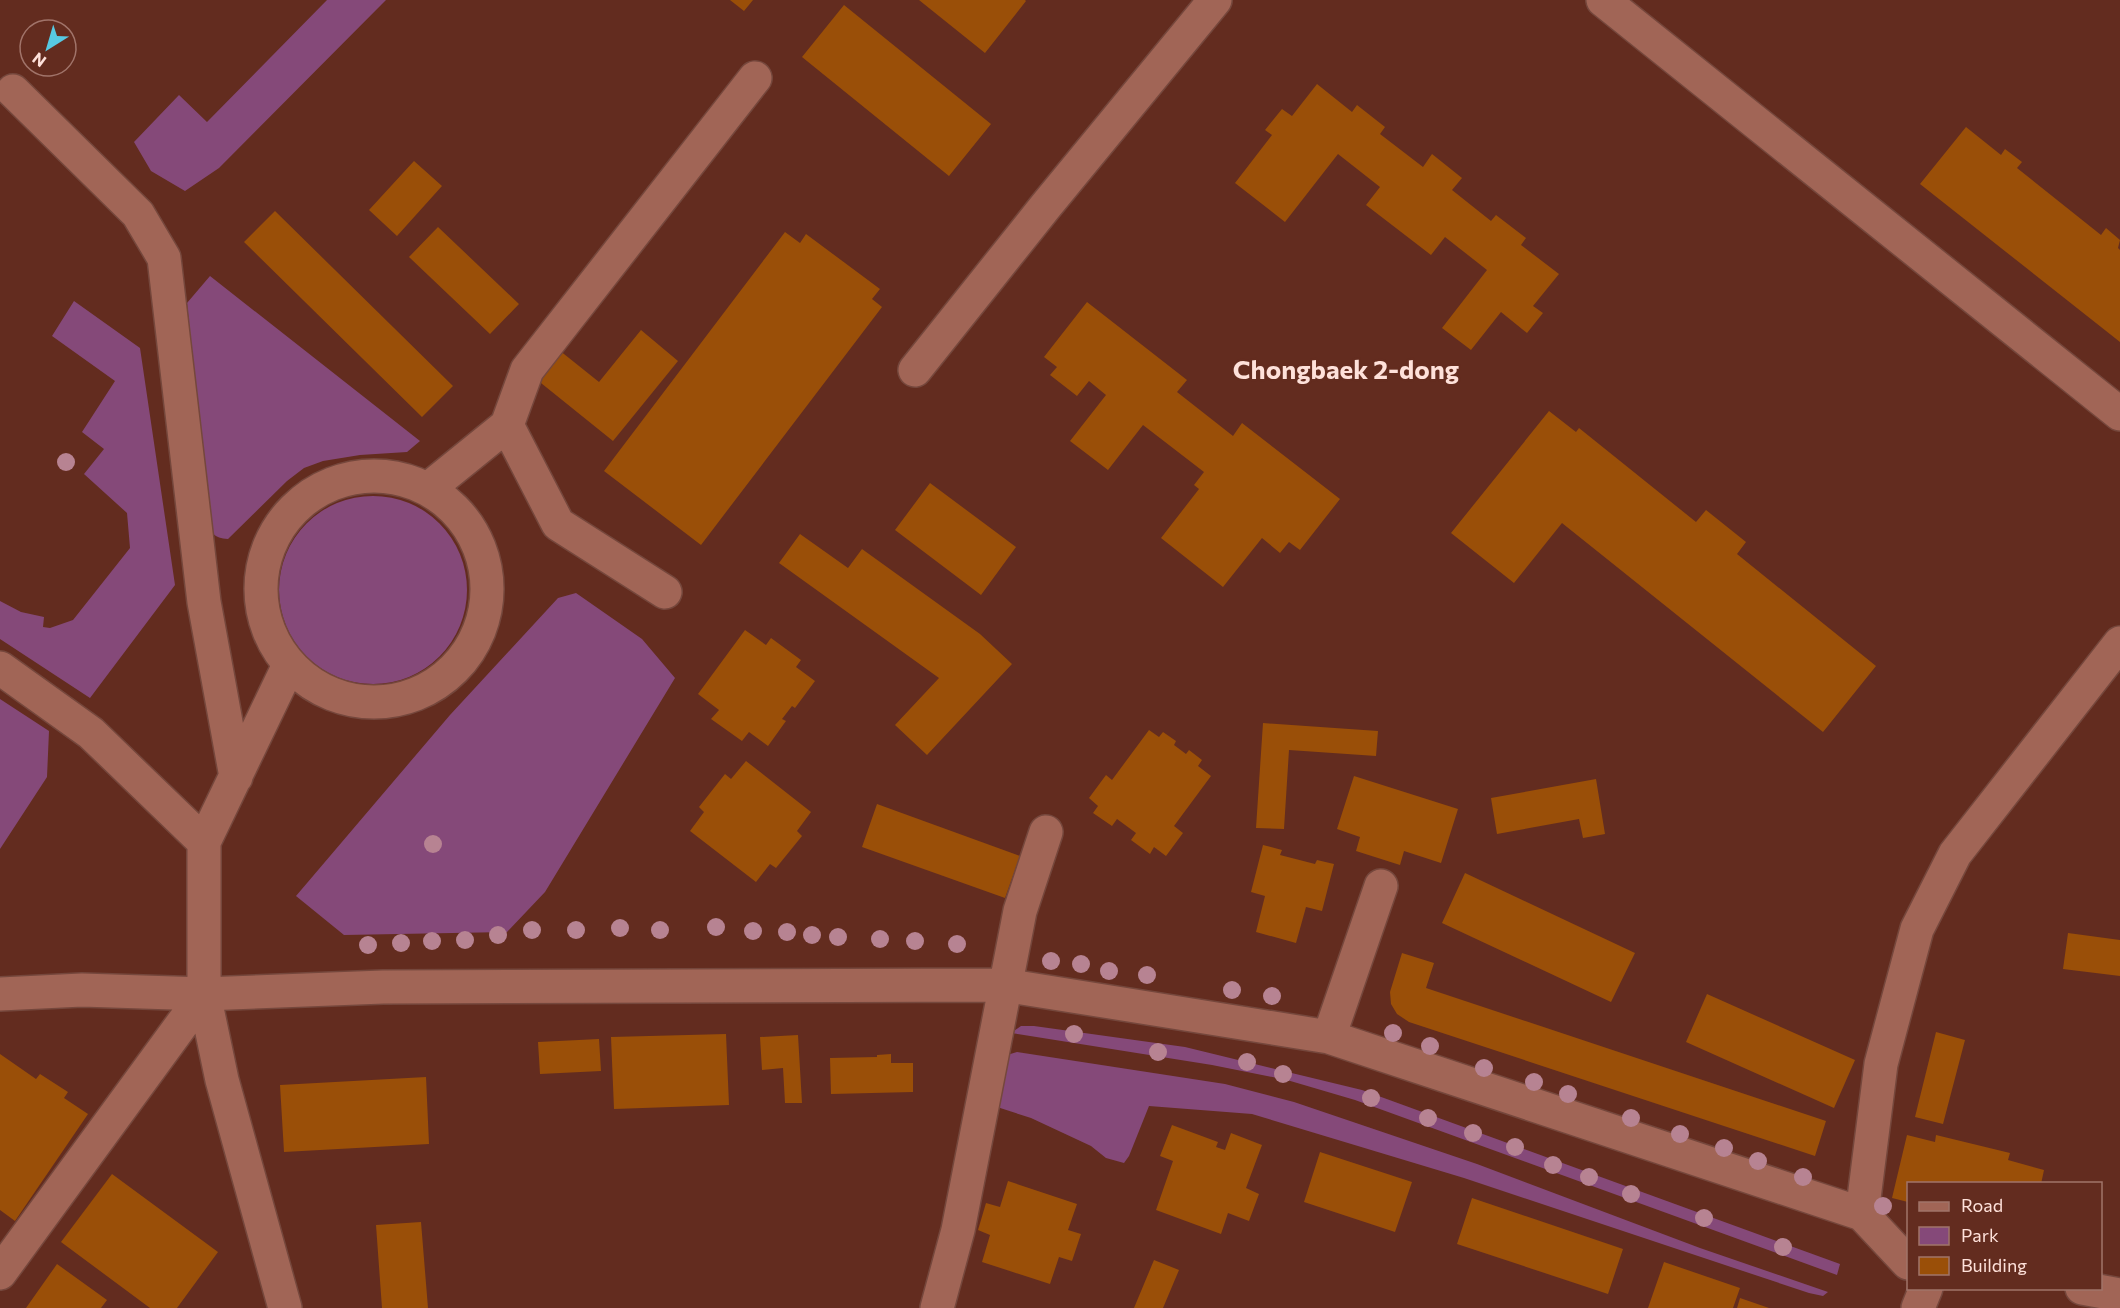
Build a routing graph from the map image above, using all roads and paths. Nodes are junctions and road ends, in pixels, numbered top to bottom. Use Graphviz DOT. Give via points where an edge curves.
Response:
graph roads {
  1 [pos="1215,0"];
  2 [pos="1603,0"];
  3 [pos="755,78"];
  4 [pos="13,92"];
  5 [pos="915,370"];
  6 [pos="2120,414"];
  7 [pos="507,425"];
  8 [pos="428,489"];
  9 [pos="665,592"];
  10 [pos="2120,643"];
  11 [pos="289,665"];
  12 [pos="0,668"];
  13 [pos="236,777"];
  14 [pos="1047,832"];
  15 [pos="204,842"];
  16 [pos="1381,886"];
  17 [pos="1004,985"];
  18 [pos="0,994"];
  19 [pos="204,994"];
  20 [pos="1329,1036"];
  21 [pos="1862,1214"];
  22 [pos="1907,1262"];
  23 [pos="0,1273"];
  24 [pos="1925,1290"];
  25 [pos="2093,1290"];
  26 [pos="2120,1295"];
  27 [pos="285,1308"];
  28 [pos="937,1308"];
  29 [pos="1918,1308"];
  1 -- 5 [label="street"];
  2 -- 6 [label="street"];
  3 -- 7 [label="street" via="527,370"];
  4 -- 13 [label="street" via="138,214 164,258 204,602"];
  7 -- 8 [label="street"];
  7 -- 9 [label="street" via="558,524"];
  8 -- 11 [label="street" via="399,478 356,477 307,496 284,518 268,545 261,576 261,608 271,639"];
  8 -- 11 [label="street" via="455,510 468,528 485,568 487,601 479,634 461,662 426,689 407,698 375,703 344,698 314,685"];
  10 -- 21 [label="street" via="1955,854 1917,929 1881,1064"];
  11 -- 13 [label="street"];
  12 -- 15 [label="street" via="91,733"];
  13 -- 15 [label="street"];
  14 -- 17 [label="street" via="1020,911"];
  15 -- 19 [label="street"];
  16 -- 20 [label="street"];
  17 -- 19 [label="street" via="395,987"];
  17 -- 20 [label="street"];
  17 -- 28 [label="street" via="958,1230"];
  18 -- 19 [label="street" via="82,990"];
  19 -- 23 [label="street"];
  19 -- 27 [label="street" via="222,1080"];
  20 -- 21 [label="street"];
  21 -- 22 [label="street"];
  24 -- 29 [label="street"];
  25 -- 26 [label="street"];
}
